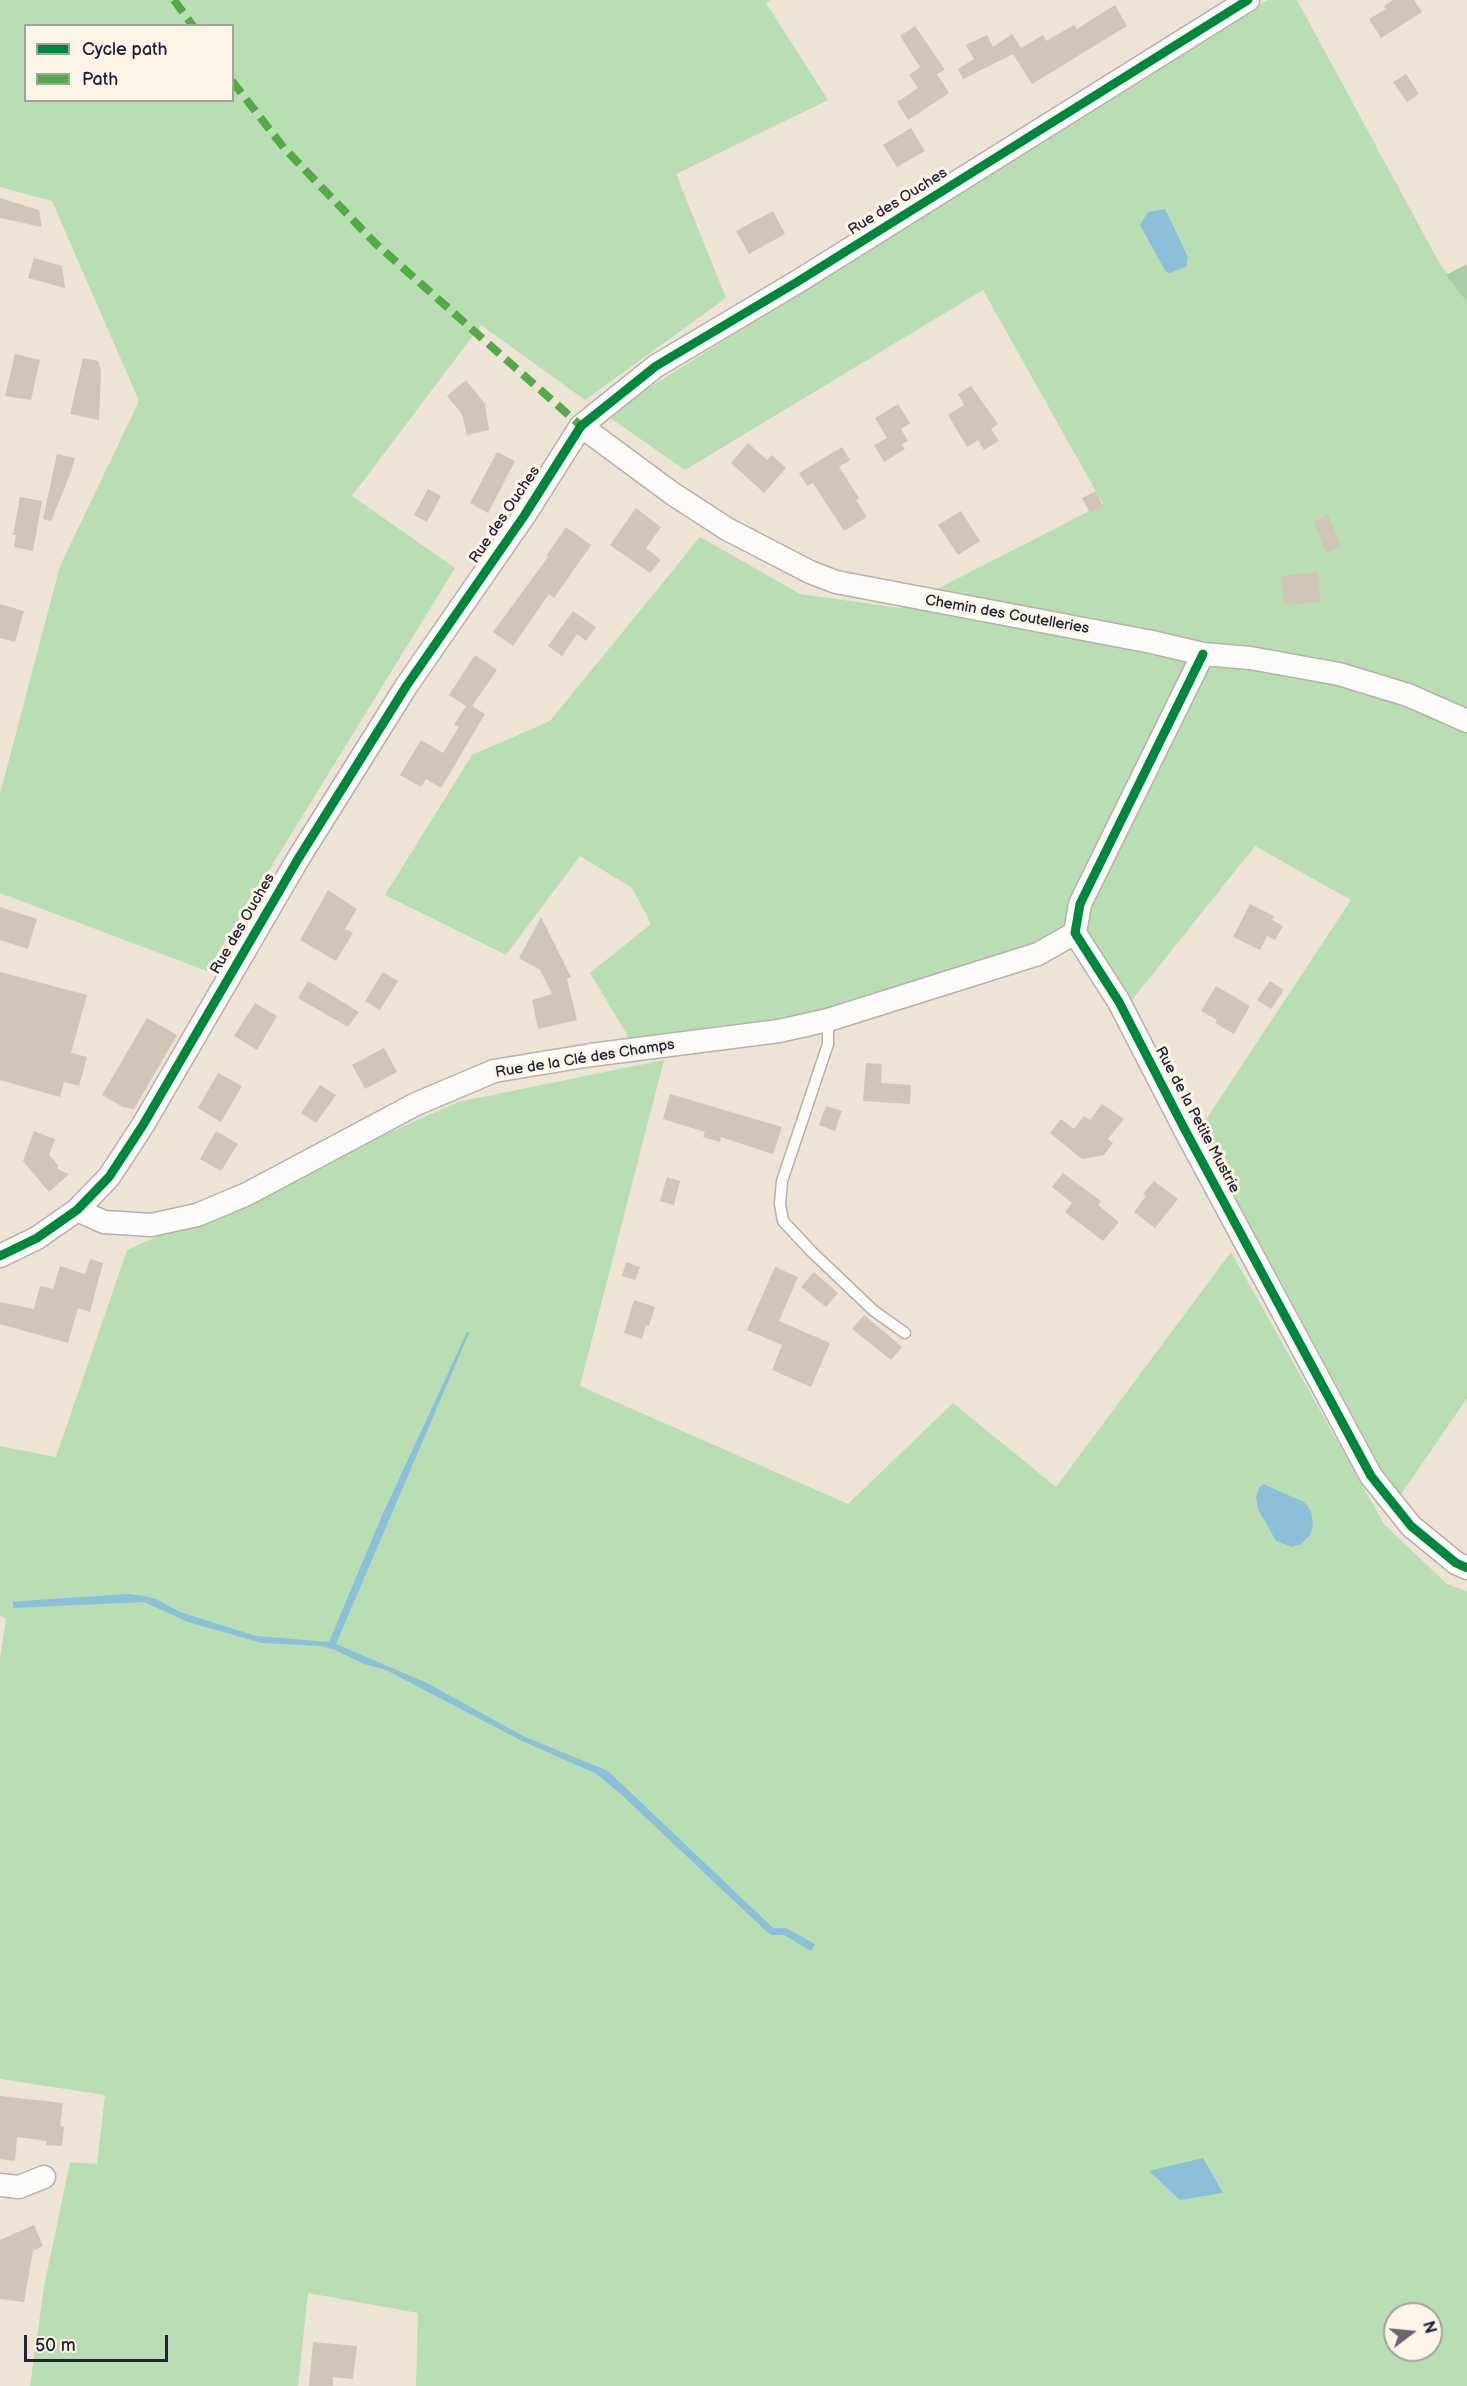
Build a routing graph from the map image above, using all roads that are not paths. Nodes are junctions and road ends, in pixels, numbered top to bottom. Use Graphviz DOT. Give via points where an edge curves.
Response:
graph roads {
  1 [pos="1248,0"];
  2 [pos="581,426"];
  3 [pos="1203,654"];
  4 [pos="1467,721"];
  5 [pos="1075,933"];
  6 [pos="828,1020"];
  7 [pos="77,1210"];
  8 [pos="0,1256"];
  9 [pos="905,1333"];
  10 [pos="1467,1568"];
  11 [pos="44,2177"];
  12 [pos="0,2185"];
  1 -- 2 [label="street, Rue des Ouches" via="656,366"];
  2 -- 3 [label="street, Chemin des Coutelleries" via="727,529 836,582"];
  2 -- 7 [label="street, Rue des Ouches" via="524,516 400,694 109,1178"];
  3 -- 4 [label="street, Chemin des Coutelleries" via="1250,658 1350,677"];
  3 -- 5 [label="street" via="1080,904"];
  5 -- 6 [label="street, Rue de la Clé des Champs" via="1038,954"];
  5 -- 10 [label="street, Rue de la Petite Mustrie" via="1119,1002 1371,1476 1411,1526"];
  6 -- 7 [label="street, Rue de la Clé des Champs" via="779,1031 494,1071 416,1104 247,1194 197,1215 151,1225 104,1222"];
  6 -- 9 [label="lane" via="828,1044 782,1182 783,1221 874,1311"];
  7 -- 8 [label="street, Rue des Ouches" via="37,1238"];
  11 -- 12 [label="street" via="19,2187"];
}
